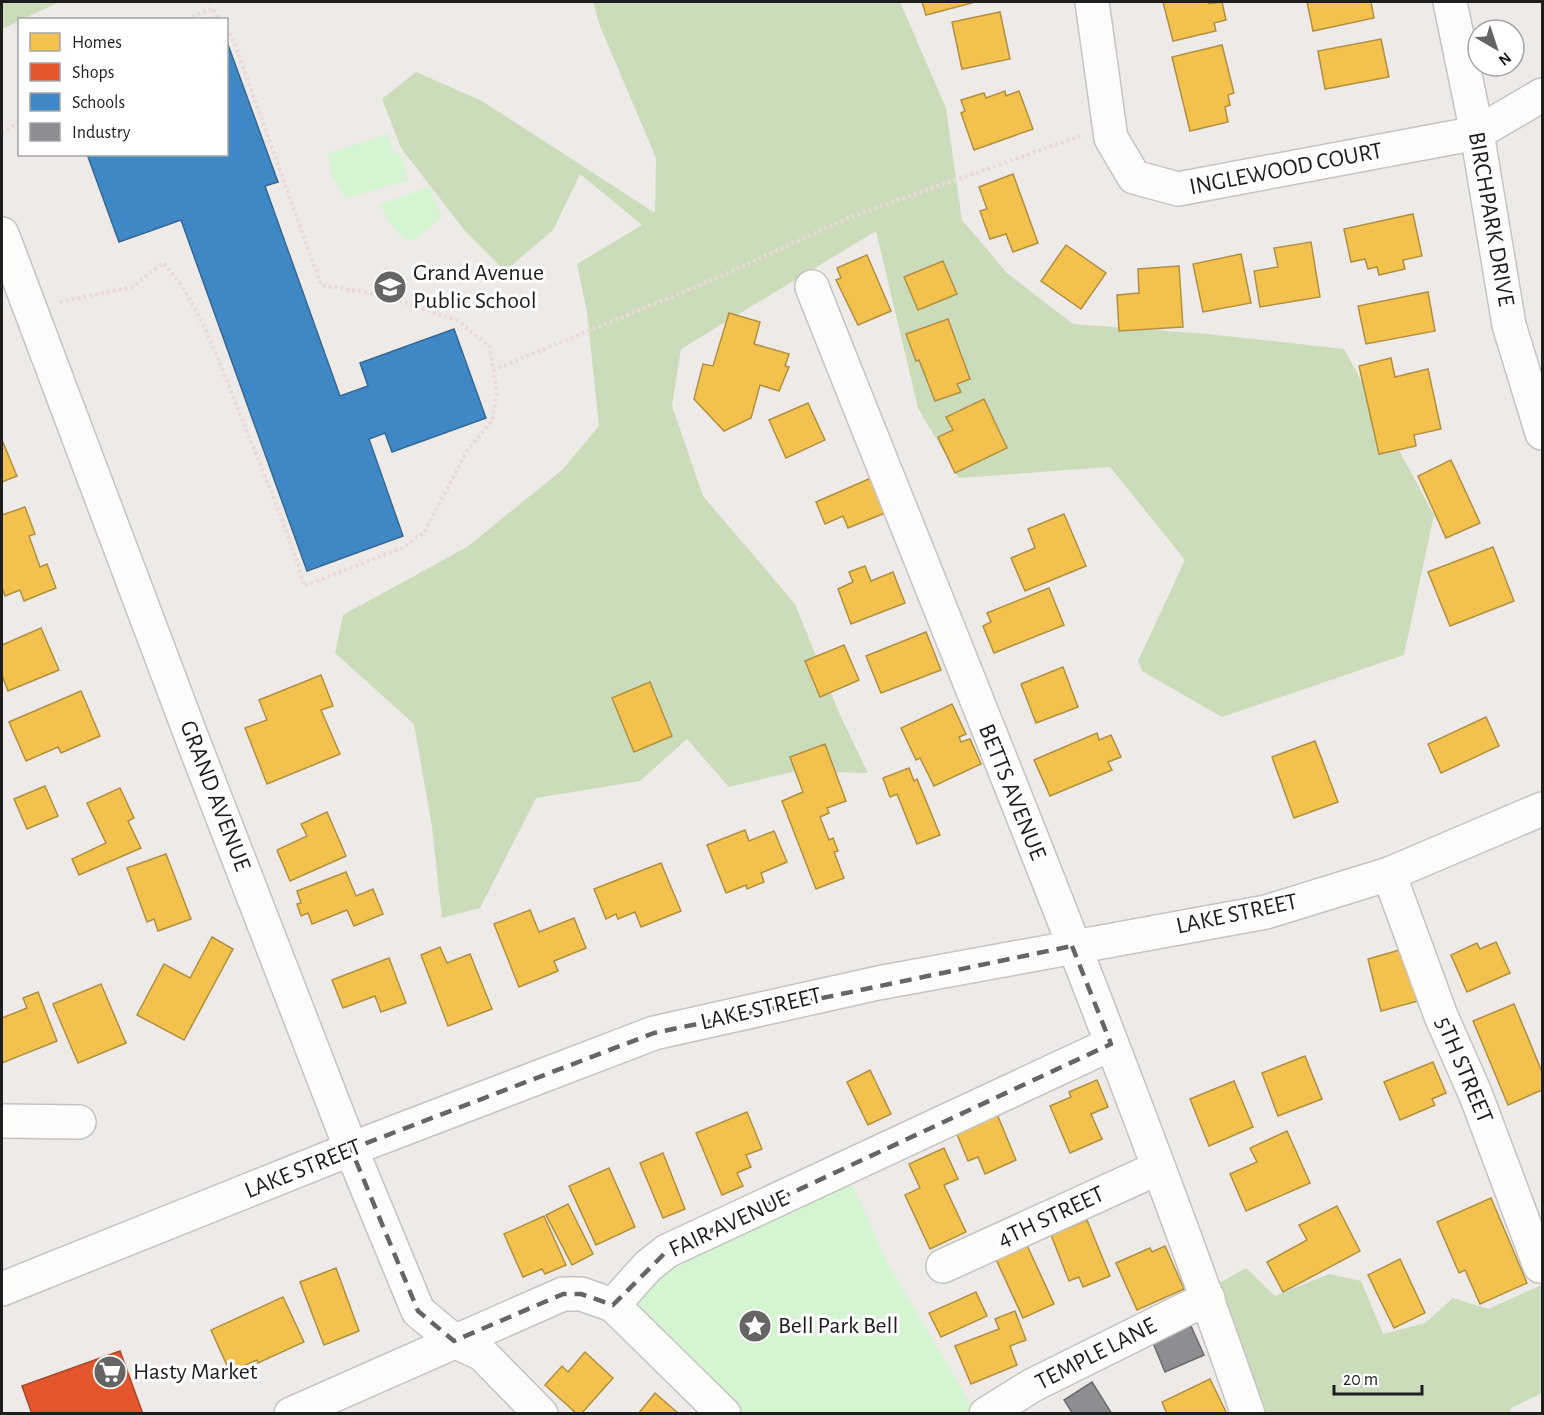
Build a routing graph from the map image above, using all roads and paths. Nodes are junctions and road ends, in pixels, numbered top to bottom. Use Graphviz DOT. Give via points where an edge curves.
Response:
graph roads {
  1 [pos="1092,2"];
  2 [pos="1450,2"];
  3 [pos="191,18"];
  4 [pos="219,18"];
  5 [pos="228,32"];
  6 [pos="1542,95"];
  7 [pos="18,122"];
  8 [pos="1109,126"];
  9 [pos="1477,133"];
  10 [pos="2,134"];
  11 [pos="2,234"];
  12 [pos="812,287"];
  13 [pos="59,302"];
  14 [pos="493,370"];
  15 [pos="1542,433"];
  16 [pos="1542,809"];
  17 [pos="1389,874"];
  18 [pos="1072,946"];
  19 [pos="1111,1044"];
  20 [pos="2,1121"];
  21 [pos="79,1122"];
  22 [pos="351,1149"];
  23 [pos="1158,1168"];
  24 [pos="943,1266"];
  25 [pos="1540,1266"];
  26 [pos="2,1289"];
  27 [pos="1208,1298"];
  28 [pos="613,1305"];
  29 [pos="454,1341"];
  30 [pos="291,1413"];
  31 [pos="541,1413"];
  32 [pos="724,1413"];
  33 [pos="986,1413"];
  34 [pos="1248,1413"];
  1 -- 8 [label="street, INGLEWOOD COURT"];
  2 -- 9 [label="street, BIRCHPARK DRIVE"];
  3 -- 4 [label="path" via="212,8"];
  5 -- 14 [label="path" via="321,285 386,296 458,321 490,347"];
  6 -- 9 [label="street, INGLEWOOD COURT"];
  7 -- 10 [label="path"];
  8 -- 9 [label="street, INGLEWOOD COURT" via="1111,138 1134,177 1178,189"];
  8 -- 14 [label="path" via="848,218 710,282"];
  9 -- 15 [label="street, BIRCHPARK DRIVE" via="1509,325"];
  11 -- 22 [label="street, GRAND AVENUE"];
  12 -- 18 [label="street, BETTS AVENUE"];
  13 -- 14 [label="path" via="132,287 163,262 178,279 226,381 291,540 304,586 402,548 424,533 468,449 492,421 497,393"];
  16 -- 17 [label="street, LAKE STREET"];
  17 -- 18 [label="street, LAKE STREET" via="1266,912"];
  17 -- 25 [label="street, 5TH STREET"];
  18 -- 19 [label="street, BETTS AVENUE"];
  18 -- 22 [label="street, LAKE STREET" via="878,983 654,1033"];
  19 -- 23 [label="street, BETTS AVENUE"];
  19 -- 28 [label="street, FAIR AVENUE" via="667,1251"];
  20 -- 21 [label="street"];
  22 -- 26 [label="street, LAKE STREET"];
  22 -- 29 [label="street, GRAND AVENUE" via="418,1311"];
  23 -- 24 [label="street, 4TH STREET"];
  23 -- 27 [label="street, BETTS AVENUE"];
  27 -- 33 [label="street, TEMPLE LANE" via="1033,1385"];
  27 -- 34 [label="street, BETTS AVENUE"];
  28 -- 29 [label="street" via="581,1294 563,1294"];
  28 -- 32 [label="street"];
  29 -- 30 [label="street"];
  29 -- 31 [label="street, GRAND AVENUE" via="482,1354"];
}
